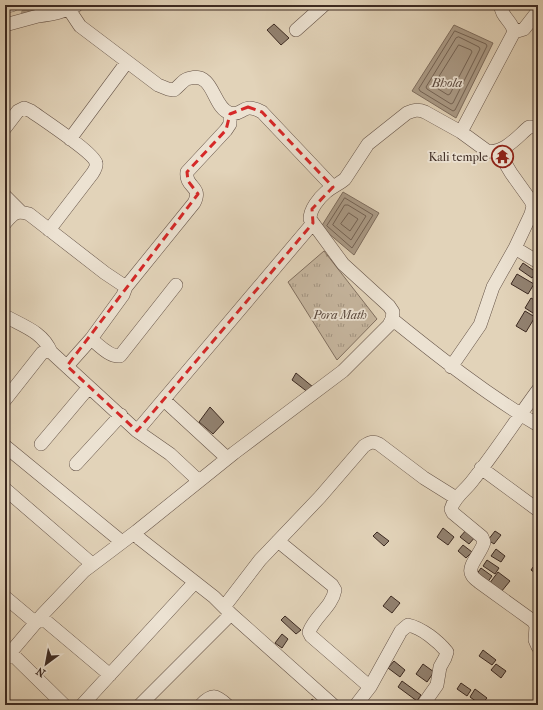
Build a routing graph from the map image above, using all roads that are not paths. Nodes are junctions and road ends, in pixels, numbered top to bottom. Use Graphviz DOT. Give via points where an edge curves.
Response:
graph roads {
  1 [pos="12,5"];
  2 [pos="324,5"];
  3 [pos="501,5"];
  4 [pos="5,6"];
  5 [pos="70,7"];
  6 [pos="538,11"];
  7 [pos="5,25"];
  8 [pos="296,30"];
  9 [pos="514,32"];
  10 [pos="127,62"];
  11 [pos="230,114"];
  12 [pos="538,127"];
  13 [pos="5,128"];
  14 [pos="461,132"];
  15 [pos="70,139"];
  16 [pos="498,151"];
  17 [pos="333,187"];
  18 [pos="5,196"];
  19 [pos="21,212"];
  20 [pos="313,223"];
  21 [pos="5,224"];
  22 [pos="49,230"];
  23 [pos="516,248"];
  24 [pos="538,262"];
  25 [pos="176,285"];
  26 [pos="126,287"];
  27 [pos="5,316"];
  28 [pos="392,319"];
  29 [pos="91,339"];
  30 [pos="51,352"];
  31 [pos="67,366"];
  32 [pos="451,366"];
  33 [pos="90,387"];
  34 [pos="538,390"];
  35 [pos="5,400"];
  36 [pos="164,400"];
  37 [pos="520,414"];
  38 [pos="121,415"];
  39 [pos="538,425"];
  40 [pos="137,431"];
  41 [pos="41,444"];
  42 [pos="5,446"];
  43 [pos="227,458"];
  44 [pos="76,464"];
  45 [pos="481,468"];
  46 [pos="199,481"];
  47 [pos="5,489"];
  48 [pos="456,498"];
  49 [pos="538,510"];
  50 [pos="137,531"];
  51 [pos="278,541"];
  52 [pos="122,542"];
  53 [pos="92,564"];
  54 [pos="195,582"];
  55 [pos="5,597"];
  56 [pos="227,610"];
  57 [pos="39,620"];
  58 [pos="538,647"];
  59 [pos="8,656"];
  60 [pos="110,675"];
  61 [pos="370,687"];
  62 [pos="64,705"];
  63 [pos="82,705"];
  64 [pos="140,705"];
  65 [pos="201,705"];
  66 [pos="227,705"];
  67 [pos="334,705"];
  68 [pos="356,705"];
  69 [pos="422,705"];
  1 -- 4 [label="street"];
  2 -- 8 [label="street"];
  3 -- 9 [label="street" via="500,9"];
  5 -- 7 [label="street" via="56,14"];
  5 -- 10 [label="street" via="80,26"];
  6 -- 9 [label="street" via="524,28"];
  9 -- 14 [label="street"];
  10 -- 11 [label="street" via="158,85 168,89 174,90 186,79 200,78 207,83 224,111"];
  10 -- 15 [label="street"];
  11 -- 17 [label="street" via="236,114 248,107 262,112"];
  11 -- 26 [label="street" via="230,124 226,130 187,172 188,181 197,192 194,203"];
  12 -- 16 [label="street" via="529,127"];
  13 -- 15 [label="street" via="18,111 24,108"];
  14 -- 16 [label="street" via="487,151"];
  14 -- 17 [label="street" via="425,112 412,110 368,144 345,179"];
  15 -- 22 [label="street" via="94,158 95,169"];
  16 -- 23 [label="street" via="532,206"];
  17 -- 20 [label="street" via="312,209 310,218"];
  18 -- 19 [label="street"];
  19 -- 21 [label="street" via="15,213"];
  19 -- 22 [label="street" via="30,214"];
  20 -- 28 [label="street" via="343,264 389,306 393,312"];
  20 -- 36 [label="street"];
  22 -- 26 [label="street"];
  23 -- 24 [label="street"];
  23 -- 32 [label="street" via="492,287 480,325"];
  25 -- 29 [label="street" via="120,356 111,355"];
  26 -- 29 [label="street"];
  27 -- 30 [label="street" via="32,330 44,340"];
  28 -- 32 [label="street"];
  28 -- 43 [label="street" via="343,371"];
  29 -- 31 [label="street"];
  30 -- 31 [label="street"];
  30 -- 35 [label="street" via="42,353"];
  31 -- 33 [label="street"];
  32 -- 37 [label="street"];
  33 -- 38 [label="street"];
  33 -- 41 [label="street"];
  34 -- 37 [label="street"];
  36 -- 40 [label="street"];
  36 -- 43 [label="street"];
  37 -- 39 [label="street"];
  37 -- 45 [label="street"];
  38 -- 40 [label="street"];
  38 -- 44 [label="street"];
  40 -- 46 [label="street" via="170,454"];
  42 -- 52 [label="street"];
  43 -- 46 [label="street"];
  45 -- 48 [label="street" via="474,480"];
  45 -- 49 [label="street"];
  46 -- 50 [label="street"];
  47 -- 53 [label="street"];
  48 -- 51 [label="street" via="373,441 364,446"];
  48 -- 58 [label="street" via="451,509 482,537 484,542 471,566 472,576 533,621 536,626 535,640"];
  50 -- 52 [label="street"];
  50 -- 54 [label="street" via="140,539"];
  51 -- 56 [label="street" via="260,560"];
  51 -- 61 [label="street" via="335,590 331,602 312,626 309,632 311,636"];
  52 -- 53 [label="street"];
  53 -- 57 [label="street"];
  54 -- 56 [label="street"];
  54 -- 60 [label="street"];
  55 -- 57 [label="street"];
  56 -- 64 [label="street"];
  56 -- 67 [label="street"];
  57 -- 59 [label="street"];
  57 -- 60 [label="street"];
  59 -- 62 [label="street"];
  60 -- 63 [label="street"];
  61 -- 68 [label="street"];
  61 -- 69 [label="street" via="401,631 408,625 416,627 447,652 440,667 437,685"];
  65 -- 66 [label="street" via="213,696"];
}
